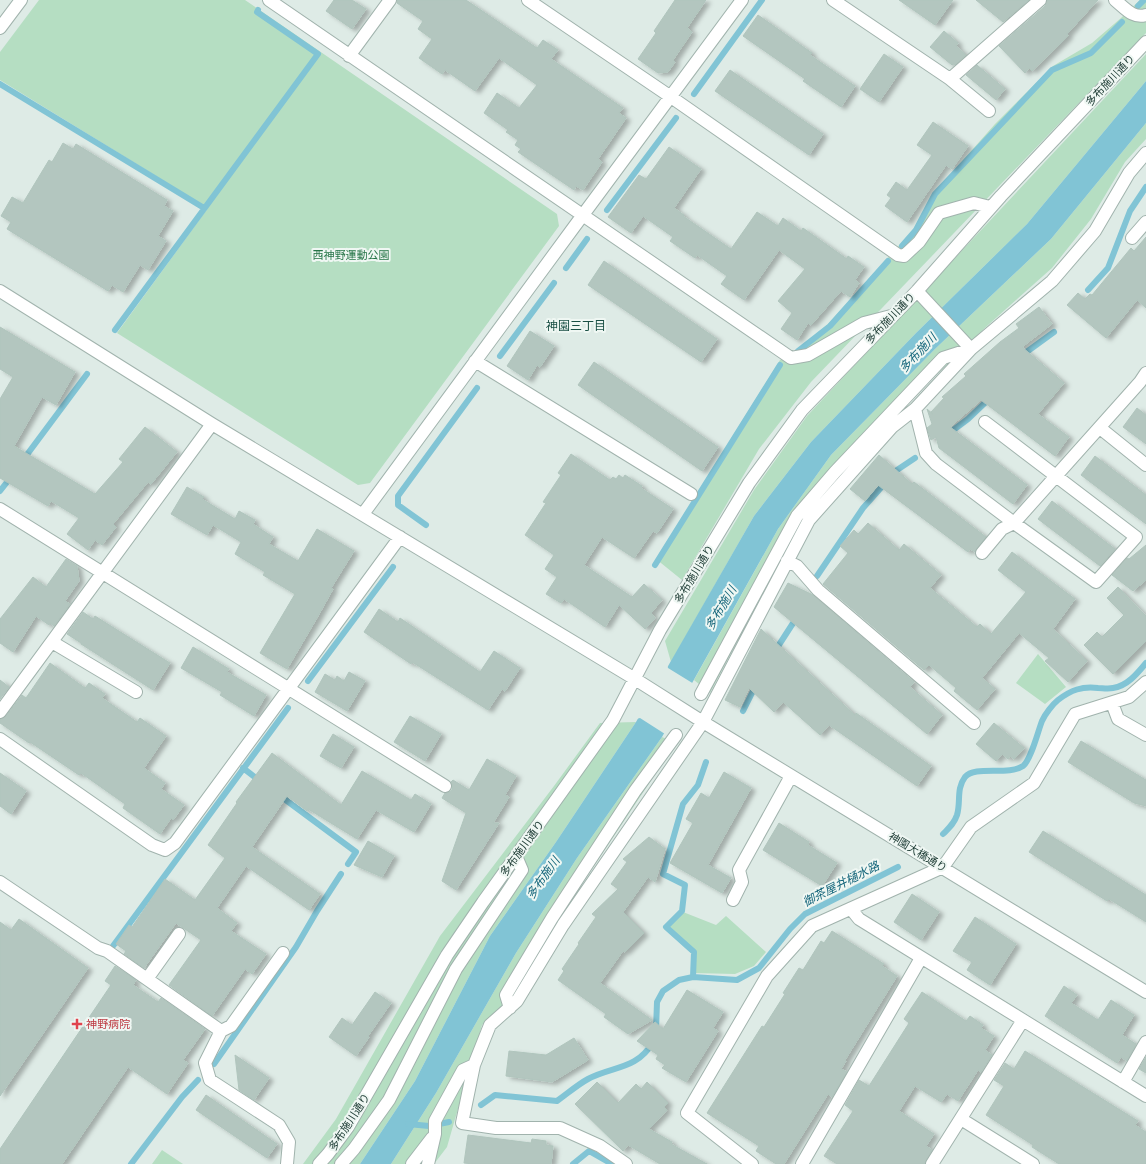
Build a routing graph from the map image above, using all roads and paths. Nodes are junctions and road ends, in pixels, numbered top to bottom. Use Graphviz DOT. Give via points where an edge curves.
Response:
graph roads {
  1 [pos="20,0"];
  2 [pos="269,0"];
  3 [pos="390,0"];
  4 [pos="528,0"];
  5 [pos="742,0"];
  6 [pos="833,0"];
  7 [pos="1040,0"];
  8 [pos="1115,0"];
  9 [pos="1144,14"];
  10 [pos="0,28"];
  11 [pos="1146,42"];
  12 [pos="349,56"];
  13 [pos="950,79"];
  14 [pos="671,96"];
  15 [pos="989,111"];
  16 [pos="1146,154"];
  17 [pos="990,207"];
  18 [pos="582,215"];
  19 [pos="1146,222"];
  20 [pos="1132,238"];
  21 [pos="917,291"];
  22 [pos="0,292"];
  23 [pos="892,316"];
  24 [pos="971,349"];
  25 [pos="475,361"];
  26 [pos="1144,380"];
  27 [pos="915,410"];
  28 [pos="985,422"];
  29 [pos="212,424"];
  30 [pos="1100,428"];
  31 [pos="1146,465"];
  32 [pos="1057,476"];
  33 [pos="691,494"];
  34 [pos="0,509"];
  35 [pos="363,514"];
  36 [pos="1014,523"];
  37 [pos="1141,534"];
  38 [pos="400,537"];
  39 [pos="982,553"];
  40 [pos="787,561"];
  41 [pos="103,573"];
  42 [pos="52,642"];
  43 [pos="635,679"];
  44 [pos="1146,682"];
  45 [pos="289,688"];
  46 [pos="136,692"];
  47 [pos="701,694"];
  48 [pos="1112,703"];
  49 [pos="0,712"];
  50 [pos="702,722"];
  51 [pos="974,723"];
  52 [pos="676,734"];
  53 [pos="1146,735"];
  54 [pos="0,739"];
  55 [pos="791,776"];
  56 [pos="445,786"];
  57 [pos="516,856"];
  58 [pos="943,867"];
  59 [pos="0,882"];
  60 [pos="732,900"];
  61 [pos="851,909"];
  62 [pos="179,934"];
  63 [pos="283,953"];
  64 [pos="921,958"];
  65 [pos="147,979"];
  66 [pos="1146,992"];
  67 [pos="510,1008"];
  68 [pos="1023,1020"];
  69 [pos="221,1031"];
  70 [pos="1146,1042"];
  71 [pos="474,1065"];
  72 [pos="1123,1082"];
  73 [pos="1146,1096"];
  74 [pos="961,1119"];
  75 [pos="436,1134"];
  76 [pos="805,1163"];
  77 [pos="287,1164"];
  78 [pos="319,1164"];
  79 [pos="341,1164"];
  80 [pos="412,1164"];
  81 [pos="428,1164"];
  82 [pos="626,1164"];
  83 [pos="752,1164"];
  84 [pos="932,1164"];
  85 [pos="1033,1164"];
  1 -- 10 [label="street"];
  2 -- 12 [label="street"];
  3 -- 12 [label="street"];
  4 -- 14 [label="street"];
  5 -- 14 [label="street"];
  6 -- 13 [label="street"];
  7 -- 13 [label="street"];
  8 -- 9 [label="street" via="1132,14"];
  11 -- 17 [label="street, 多布施川通り"];
  12 -- 18 [label="street"];
  13 -- 15 [label="street"];
  14 -- 17 [label="street" via="898,255 904,256 920,242 939,213 974,203"];
  14 -- 18 [label="street"];
  16 -- 24 [label="street" via="1129,173 1095,231 1052,281"];
  17 -- 21 [label="street, 多布施川通り"];
  18 -- 23 [label="street" via="791,358 808,355 864,323"];
  18 -- 25 [label="street"];
  19 -- 20 [label="street"];
  21 -- 23 [label="street, 多布施川通り"];
  21 -- 24 [label="street"];
  22 -- 29 [label="street, 神園大橋通り"];
  23 -- 43 [label="street, 多布施川通り" via="802,410 749,483 660,630"];
  24 -- 27 [label="street"];
  24 -- 47 [label="street" via="943,358 797,516"];
  25 -- 33 [label="street"];
  25 -- 35 [label="street"];
  26 -- 30 [label="street"];
  27 -- 36 [label="street" via="926,453 936,464"];
  27 -- 40 [label="street" via="892,427 809,520"];
  28 -- 32 [label="street"];
  29 -- 35 [label="street, 神園大橋通り"];
  29 -- 41 [label="street"];
  30 -- 31 [label="street"];
  30 -- 32 [label="street"];
  32 -- 36 [label="street"];
  32 -- 37 [label="street"];
  34 -- 41 [label="street"];
  35 -- 38 [label="street, 神園大橋通り"];
  36 -- 37 [label="street" via="1096,582"];
  36 -- 39 [label="street" via="1002,529"];
  38 -- 43 [label="street, 神園大橋通り"];
  38 -- 45 [label="street"];
  40 -- 50 [label="street"];
  40 -- 51 [label="street" via="797,566 818,590"];
  41 -- 42 [label="street"];
  41 -- 45 [label="street"];
  42 -- 46 [label="street"];
  42 -- 49 [label="street"];
  43 -- 50 [label="street, 神園大橋通り"];
  43 -- 57 [label="street, 多布施川通り" via="613,720"];
  44 -- 48 [label="street" via="1129,697"];
  45 -- 54 [label="street" via="175,843 165,850 152,845"];
  45 -- 56 [label="street"];
  48 -- 53 [label="street" via="1118,719"];
  48 -- 58 [label="street" via="1075,714 1034,783 971,827"];
  50 -- 55 [label="street, 神園大橋通り"];
  50 -- 67 [label="street"];
  52 -- 67 [label="street" via="635,791 552,918 506,995"];
  55 -- 58 [label="street, 神園大橋通り"];
  55 -- 60 [label="street" via="739,870 742,882"];
  57 -- 78 [label="street, 多布施川通り" via="447,955 348,1128"];
  57 -- 79 [label="street" via="522,870 456,968 389,1100"];
  58 -- 61 [label="street"];
  58 -- 66 [label="street, 神園大橋通り"];
  59 -- 65 [label="street"];
  61 -- 64 [label="street" via="859,920"];
  61 -- 83 [label="street" via="812,926 767,976 687,1114"];
  62 -- 65 [label="street"];
  63 -- 69 [label="street" via="231,1026"];
  64 -- 68 [label="street"];
  64 -- 76 [label="street"];
  65 -- 69 [label="street"];
  67 -- 71 [label="street" via="490,1025"];
  68 -- 72 [label="street"];
  68 -- 74 [label="street"];
  69 -- 77 [label="street" via="205,1062 210,1080 278,1125 289,1142"];
  70 -- 72 [label="street"];
  71 -- 75 [label="street" via="463,1070 435,1121"];
  71 -- 82 [label="street" via="462,1123 496,1128 560,1128 600,1146"];
  72 -- 73 [label="street"];
  74 -- 84 [label="street"];
  74 -- 85 [label="street"];
  75 -- 80 [label="street"];
  75 -- 81 [label="street"];
}
